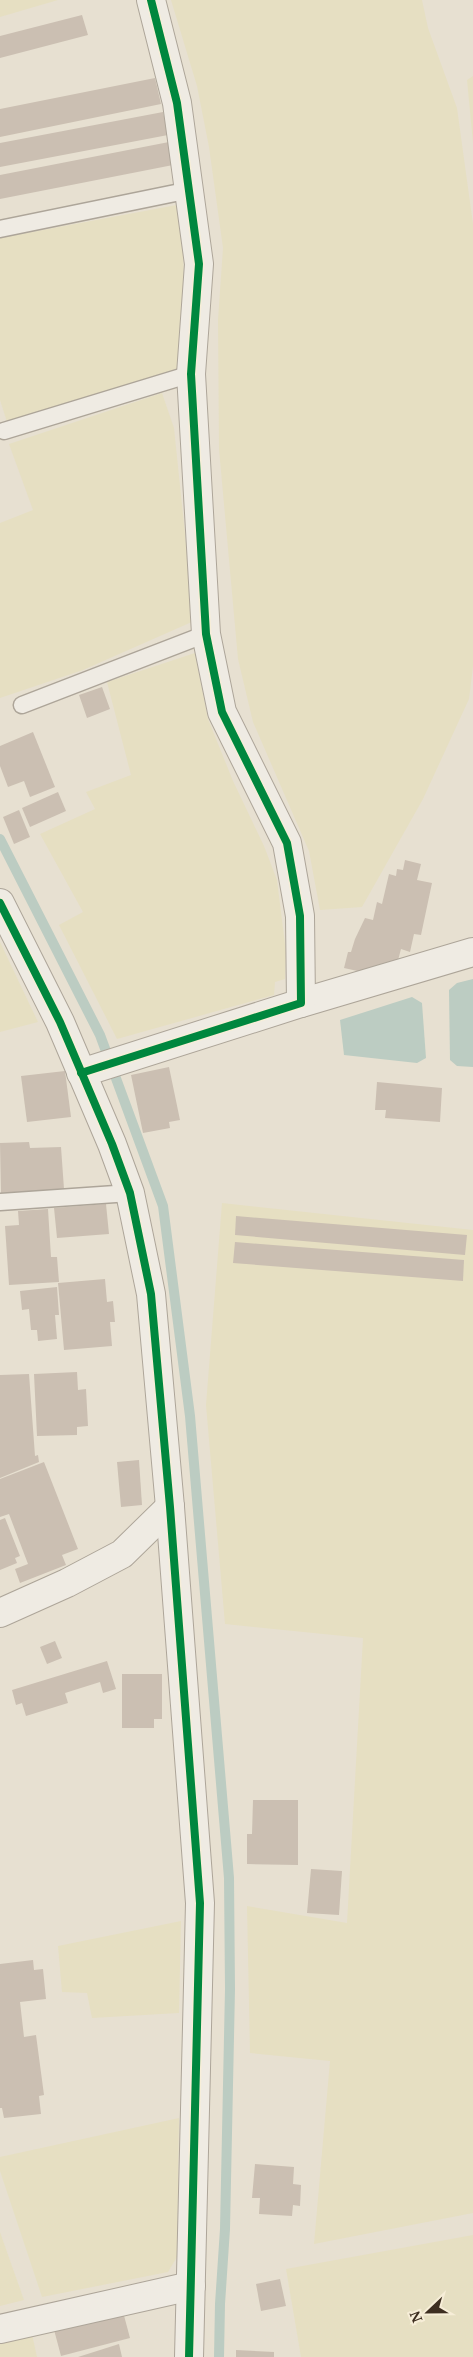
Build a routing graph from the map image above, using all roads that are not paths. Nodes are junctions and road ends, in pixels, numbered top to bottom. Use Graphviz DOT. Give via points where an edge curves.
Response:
graph roads {
  1 [pos="151,0"];
  2 [pos="190,190"];
  3 [pos="0,229"];
  4 [pos="191,374"];
  5 [pos="4,431"];
  6 [pos="206,634"];
  7 [pos="22,705"];
  8 [pos="0,903"];
  9 [pos="473,952"];
  10 [pos="301,1003"];
  11 [pos="81,1073"];
  12 [pos="130,1194"];
  13 [pos="0,1202"];
  14 [pos="170,1507"];
  15 [pos="0,1613"];
  16 [pos="191,2286"];
  17 [pos="0,2329"];
  18 [pos="189,2357"];
  1 -- 2 [label="street" via="177,103"];
  2 -- 3 [label="lane"];
  2 -- 4 [label="street" via="199,264"];
  4 -- 5 [label="lane"];
  4 -- 6 [label="street"];
  6 -- 7 [label="lane"];
  6 -- 10 [label="street" via="222,712 286,843 300,916"];
  8 -- 11 [label="street" via="60,1022"];
  9 -- 10 [label="street"];
  10 -- 11 [label="street"];
  11 -- 12 [label="street"];
  12 -- 13 [label="lane"];
  12 -- 14 [label="street" via="151,1294"];
  14 -- 15 [label="street" via="122,1554"];
  14 -- 16 [label="street" via="200,1903"];
  16 -- 17 [label="street"];
  16 -- 18 [label="street"];
}
